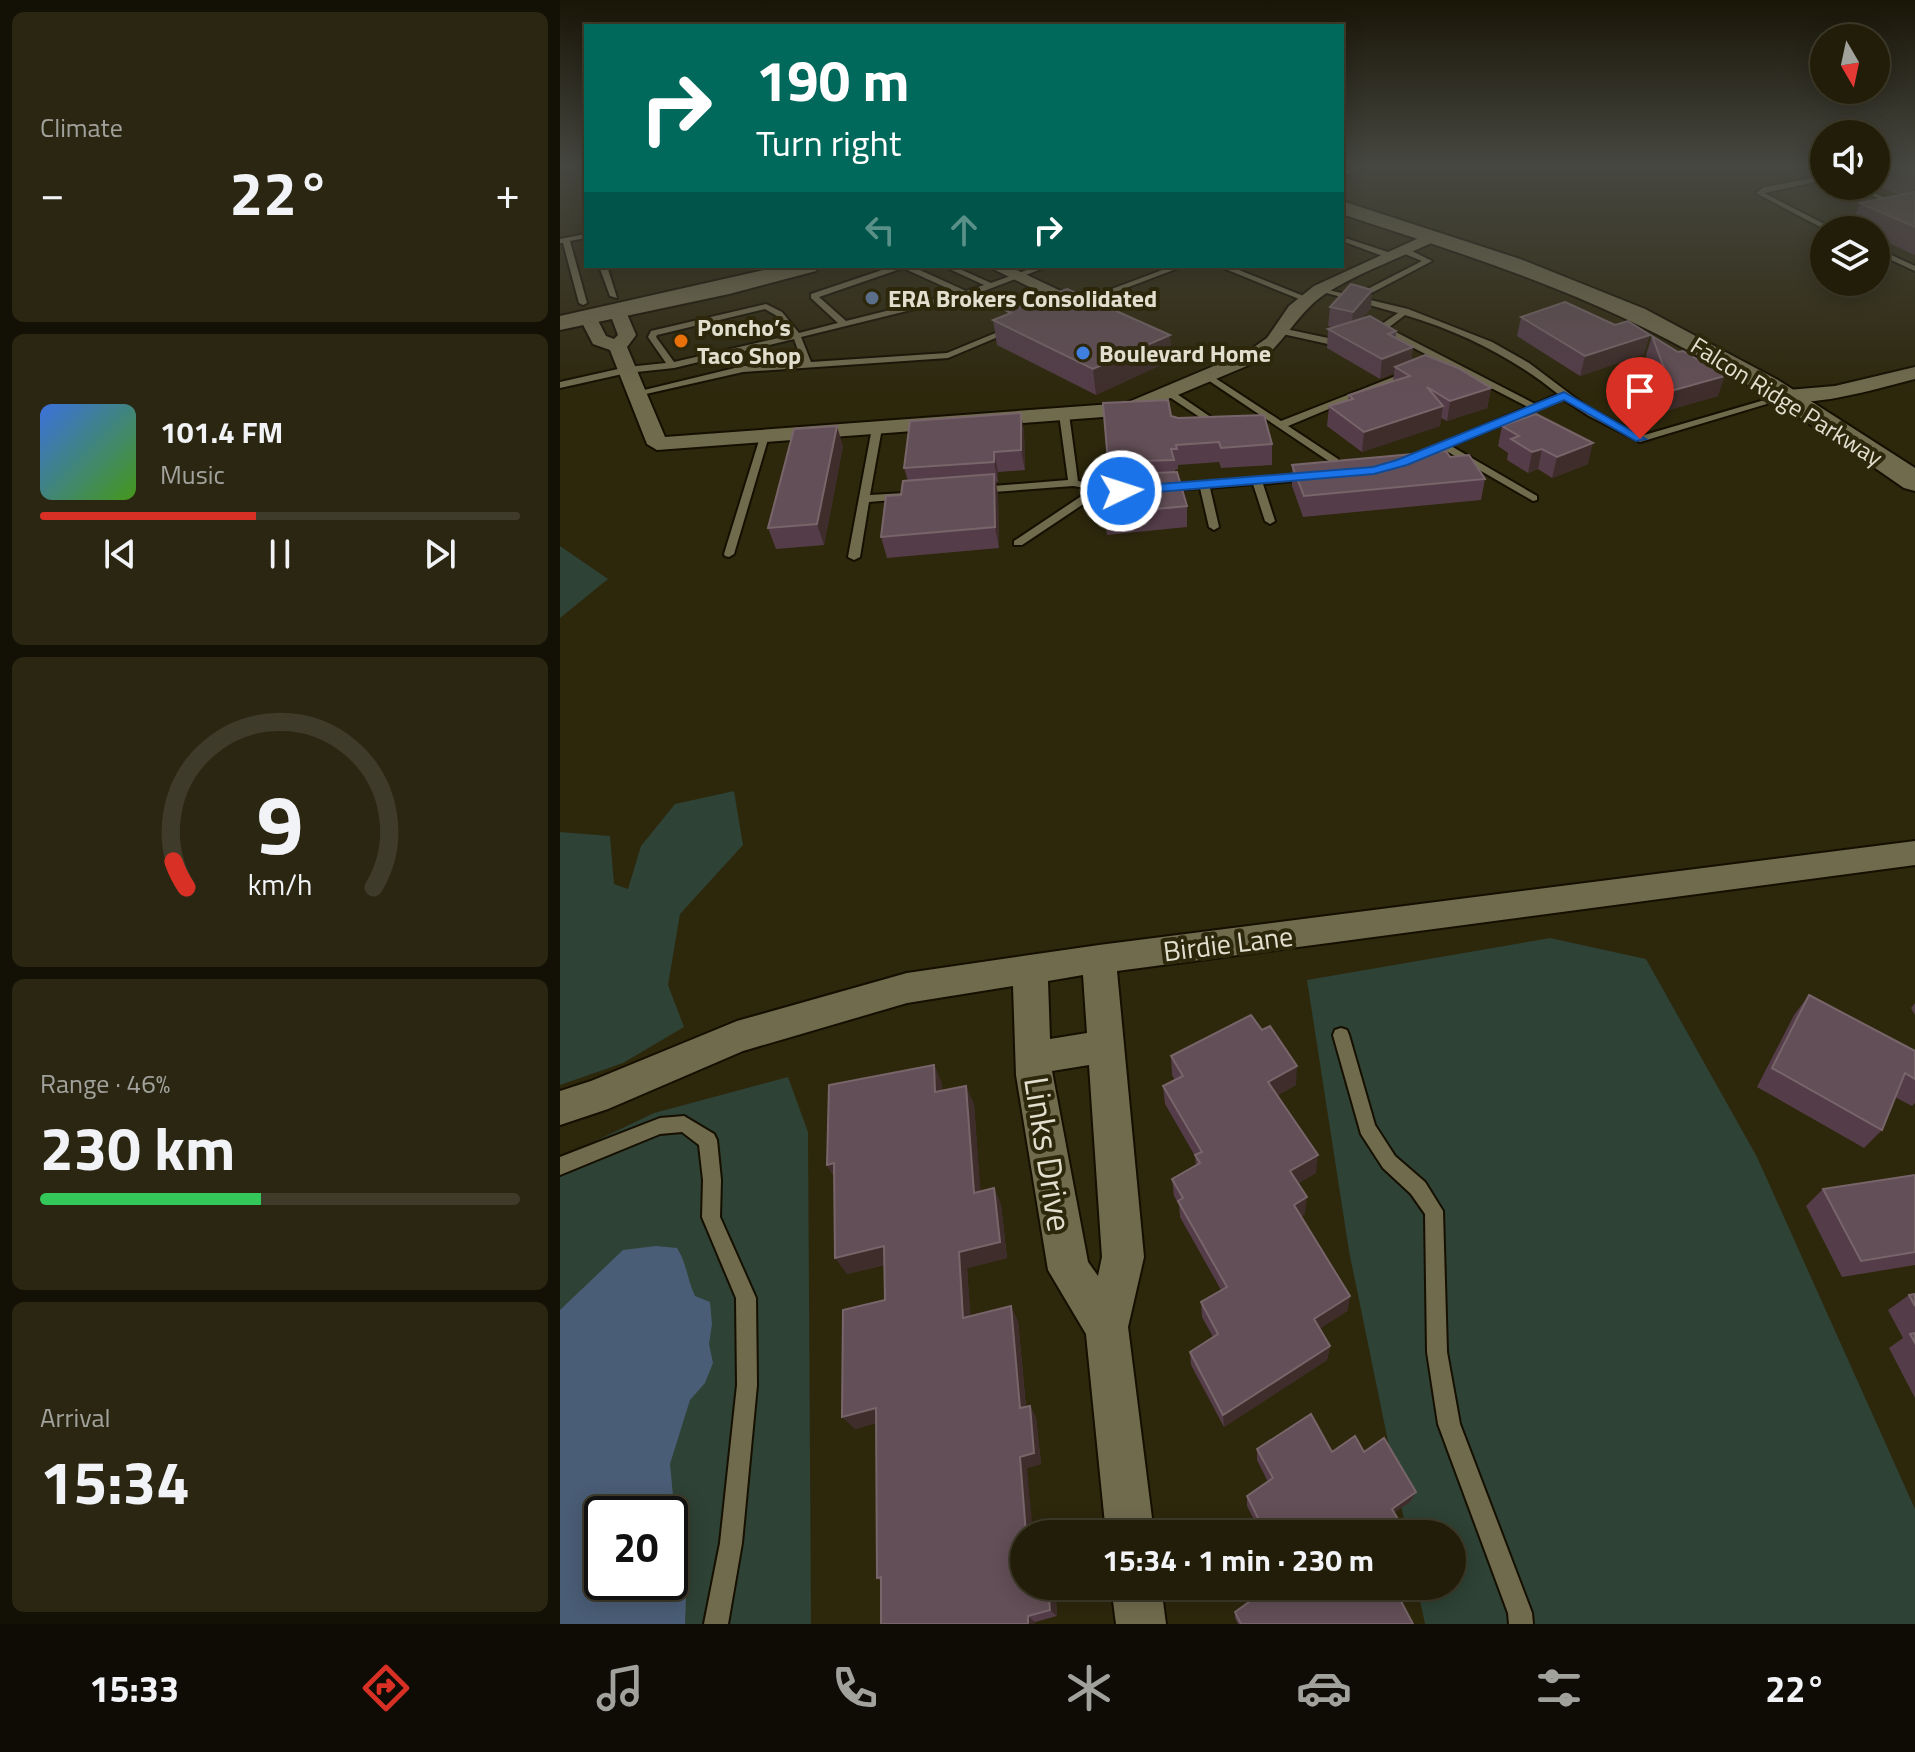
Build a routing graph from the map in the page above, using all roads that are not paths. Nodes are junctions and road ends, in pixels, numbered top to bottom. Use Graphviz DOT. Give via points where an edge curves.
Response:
graph roads {
  1 [pos="563,242"];
  2 [pos="1353,242"];
  3 [pos="1422,242"];
  4 [pos="1447,242"];
  5 [pos="1504,242"];
  6 [pos="1397,253"];
  7 [pos="1890,257"];
  8 [pos="604,268"];
  9 [pos="742,268"];
  10 [pos="798,268"];
  11 [pos="897,268"];
  12 [pos="907,268"];
  13 [pos="951,268"];
  14 [pos="1000,268"];
  15 [pos="1039,268"];
  16 [pos="1174,268"];
  17 [pos="1228,268"];
  18 [pos="1915,269"];
  19 [pos="1016,275"];
  20 [pos="989,285"];
  21 [pos="965,294"];
  22 [pos="1313,295"];
  23 [pos="1355,299"];
  24 [pos="616,303"];
  25 [pos="1070,306"];
  26 [pos="577,309"];
  27 [pos="1405,311"];
  28 [pos="560,323"];
  29 [pos="844,324"];
  30 [pos="1020,326"];
  31 [pos="1281,331"];
  32 [pos="797,336"];
  33 [pos="1328,341"];
  34 [pos="1743,344"];
  35 [pos="618,347"];
  36 [pos="1443,360"];
  37 [pos="672,365"];
  38 [pos="807,365"];
  39 [pos="1428,366"];
  40 [pos="627,370"];
  41 [pos="1413,372"];
  42 [pos="1915,373"];
  43 [pos="1206,376"];
  44 [pos="1792,384"];
  45 [pos="560,385"];
  46 [pos="1168,392"];
  47 [pos="1835,392"];
  48 [pos="637,393"];
  49 [pos="1564,395"];
  50 [pos="1528,408"];
  51 [pos="1064,414"];
  52 [pos="1868,415"];
  53 [pos="1538,418"];
  54 [pos="1281,425"];
  55 [pos="877,428"];
  56 [pos="1225,431"];
  57 [pos="764,436"];
  58 [pos="1442,445"];
  59 [pos="1402,463"];
  60 [pos="1257,481"];
  61 [pos="1915,482"];
  62 [pos="1073,483"];
  63 [pos="1204,485"];
  64 [pos="1101,488"];
  65 [pos="1149,489"];
  66 [pos="1135,490"];
  67 [pos="968,491"];
  68 [pos="909,495"];
  69 [pos="1533,498"];
  70 [pos="864,499"];
  71 [pos="1270,521"];
  72 [pos="1214,527"];
  73 [pos="1018,543"];
  74 [pos="729,554"];
  75 [pos="854,557"];
  76 [pos="1915,853"];
  77 [pos="1099,959"];
  78 [pos="1030,969"];
  79 [pos="1341,1035"];
  80 [pos="1104,1046"];
  81 [pos="1034,1058"];
  82 [pos="560,1108"];
  83 [pos="560,1166"];
  84 [pos="1107,1327"];
  85 [pos="1128,1520"];
  86 [pos="1138,1600"];
  87 [pos="716,1624"];
  88 [pos="1141,1624"];
  89 [pos="1521,1624"];
  1 -- 26 [label="lane"];
  2 -- 6 [label="lane"];
  3 -- 6 [label="street"];
  4 -- 44 [label="main road, Falcon Ridge Parkway" via="1528,268"];
  5 -- 34 [label="main road, Falcon Ridge Parkway" via="1664,303"];
  6 -- 22 [label="street"];
  6 -- 23 [label="lane" via="1428,261"];
  7 -- 18 [label="lane"];
  8 -- 24 [label="lane"];
  9 -- 24 [label="main road"];
  10 -- 24 [label="main road"];
  11 -- 29 [label="lane" via="814,296"];
  12 -- 21 [label="lane"];
  13 -- 20 [label="lane"];
  14 -- 19 [label="street"];
  15 -- 19 [label="lane"];
  16 -- 25 [label="lane"];
  17 -- 22 [label="lane"];
  19 -- 20 [label="lane"];
  19 -- 25 [label="street"];
  20 -- 21 [label="lane"];
  21 -- 29 [label="lane"];
  22 -- 23 [label="lane"];
  22 -- 31 [label="street"];
  23 -- 27 [label="lane"];
  24 -- 26 [label="main road"];
  24 -- 35 [label="street" via="627,335"];
  26 -- 28 [label="main road"];
  26 -- 35 [label="street" via="599,340"];
  27 -- 36 [label="lane" via="1382,328"];
  27 -- 49 [label="lane" via="1510,355"];
  29 -- 32 [label="lane"];
  30 -- 38 [label="lane" via="948,355"];
  31 -- 33 [label="lane"];
  31 -- 43 [label="street" via="1254,356"];
  32 -- 37 [label="lane"];
  32 -- 37 [label="lane" via="775,309 766,306 660,330 652,337"];
  32 -- 38 [label="lane"];
  35 -- 40 [label="street"];
  36 -- 39 [label="lane"];
  36 -- 50 [label="lane"];
  37 -- 40 [label="lane"];
  38 -- 48 [label="lane" via="743,369"];
  40 -- 45 [label="lane"];
  40 -- 48 [label="street"];
  41 -- 54 [label="lane"];
  42 -- 47 [label="street"];
  43 -- 46 [label="street"];
  43 -- 54 [label="lane"];
  44 -- 47 [label="main road, Falcon Ridge Parkway"];
  44 -- 49 [label="lane" via="1640,439"];
  44 -- 61 [label="main road, Falcon Ridge Parkway"];
  46 -- 51 [label="street" via="1130,409"];
  46 -- 56 [label="lane"];
  47 -- 52 [label="main road, Falcon Ridge Parkway"];
  48 -- 57 [label="street" via="657,444"];
  49 -- 50 [label="lane"];
  50 -- 53 [label="lane"];
  50 -- 58 [label="lane"];
  51 -- 55 [label="street"];
  51 -- 62 [label="lane"];
  54 -- 60 [label="lane" via="1335,461 1344,474"];
  55 -- 57 [label="street"];
  55 -- 70 [label="lane"];
  57 -- 74 [label="lane"];
  58 -- 59 [label="lane"];
  58 -- 69 [label="lane"];
  60 -- 63 [label="lane"];
  60 -- 71 [label="lane"];
  62 -- 64 [label="lane"];
  62 -- 67 [label="lane"];
  63 -- 65 [label="lane"];
  63 -- 72 [label="lane"];
  64 -- 66 [label="lane"];
  64 -- 73 [label="lane"];
  68 -- 70 [label="lane"];
  70 -- 75 [label="lane"];
  76 -- 77 [label="street, Birdie Lane"];
  77 -- 78 [label="street, Birdie Lane"];
  77 -- 80 [label="street, Links Drive"];
  78 -- 81 [label="street, Links Drive"];
  78 -- 82 [label="street, Birdie Lane" via="907,988 737,1037"];
  79 -- 89 [label="lane" via="1367,1128 1389,1162 1434,1211 1437,1352 1449,1424"];
  80 -- 81 [label="street"];
  80 -- 84 [label="street, Links Drive" via="1123,1257"];
  81 -- 84 [label="street, Links Drive" via="1069,1270"];
  83 -- 87 [label="lane" via="660,1126 684,1124 708,1140 711,1217 746,1298 747,1385 731,1543"];
  84 -- 85 [label="street, Links Drive"];
  86 -- 88 [label="street"];
}
